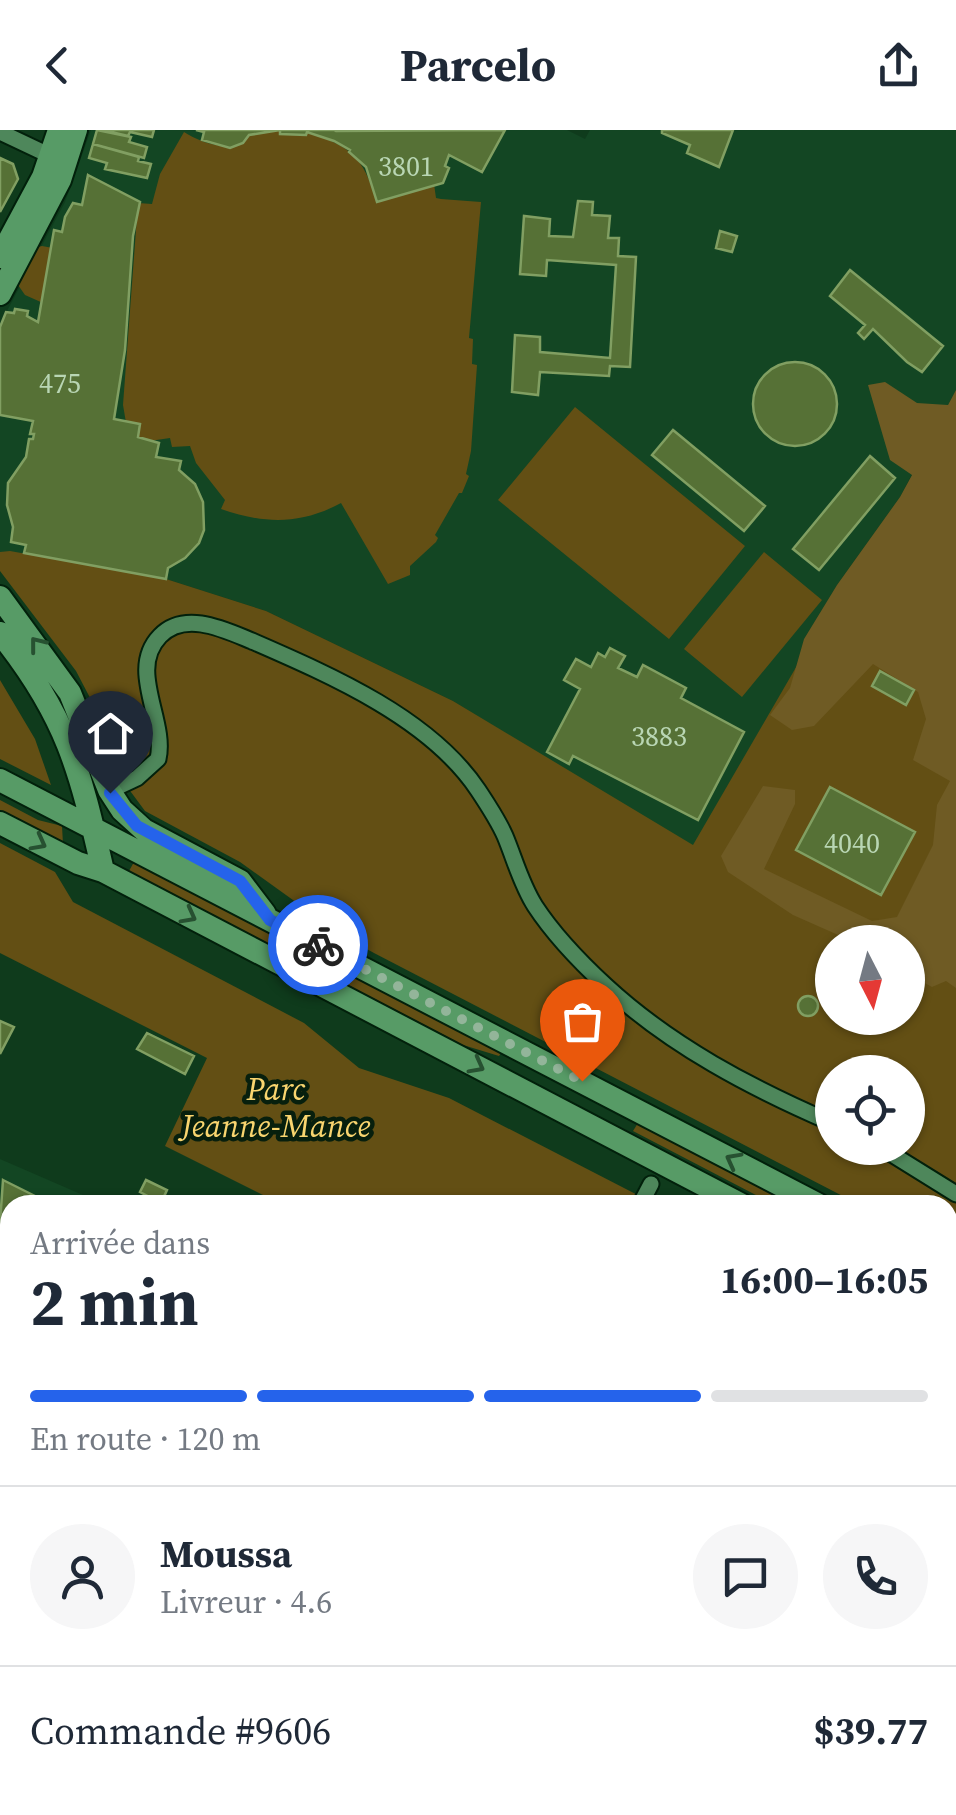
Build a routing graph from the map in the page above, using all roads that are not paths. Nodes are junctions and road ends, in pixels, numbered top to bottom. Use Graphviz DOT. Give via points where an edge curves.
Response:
graph roads {
  1 [pos="60,130"];
  2 [pos="76,130"];
  3 [pos="0,132"];
  4 [pos="59,160"];
  5 [pos="0,258"];
  6 [pos="0,294"];
  7 [pos="0,597"];
  8 [pos="0,633"];
  9 [pos="0,780"];
  10 [pos="120,786"];
  11 [pos="0,822"];
  12 [pos="93,828"];
  13 [pos="103,871"];
  14 [pos="270,920"];
  15 [pos="815,1115"];
  16 [pos="909,1165"];
  17 [pos="651,1184"];
  18 [pos="956,1194"];
  19 [pos="645,1195"];
  20 [pos="723,1195"];
  21 [pos="800,1195"];
  1 -- 4 [label="main road"];
  2 -- 4 [label="main road"];
  3 -- 4 [label="street"];
  4 -- 5 [label="main road"];
  4 -- 6 [label="main road"];
  14 -- 7 [label="main road, one-way" via="240,881 144,830 122,810 70,693"];
  8 -- 12 [label="main road" via="62,725"];
  9 -- 12 [label="main road"];
  10 -- 15 [label="street" via="158,760 160,730 146,669 162,632 202,623 280,653 388,708 452,760 498,824 535,906 631,1008 708,1061"];
  11 -- 13 [label="main road, one-way"];
  12 -- 13 [label="main road"];
  12 -- 14 [label="main road"];
  13 -- 20 [label="main road, one-way"];
  21 -- 14 [label="main road, one-way"];
  16 -- 18 [label="street"];
  17 -- 19 [label="street"];
}
